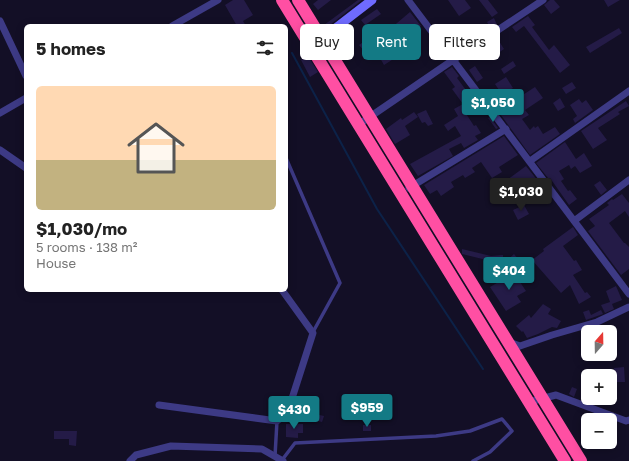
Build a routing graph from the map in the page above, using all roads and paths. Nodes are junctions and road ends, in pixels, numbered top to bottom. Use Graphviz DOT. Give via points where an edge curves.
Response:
graph roads {
  1 [pos="218,0"];
  2 [pos="282,0"];
  3 [pos="298,0"];
  4 [pos="372,0"];
  5 [pos="408,0"];
  6 [pos="543,0"];
  7 [pos="0,20"];
  8 [pos="176,24"];
  9 [pos="313,24"];
  10 [pos="341,24"];
  11 [pos="429,28"];
  12 [pos="300,29"];
  13 [pos="500,29"];
  14 [pos="319,60"];
  15 [pos="335,60"];
  16 [pos="453,60"];
  17 [pos="24,72"];
  18 [pos="629,91"];
  19 [pos="24,99"];
  20 [pos="0,113"];
  21 [pos="369,117"];
  22 [pos="358,125"];
  23 [pos="506,129"];
  24 [pos="0,150"];
  25 [pos="530,161"];
  26 [pos="288,163"];
  27 [pos="24,167"];
  28 [pos="629,180"];
  29 [pos="412,186"];
  30 [pos="401,194"];
  31 [pos="574,221"];
  32 [pos="283,292"];
  33 [pos="478,293"];
  34 [pos="629,294"];
  35 [pos="629,307"];
  36 [pos="479,320"];
  37 [pos="313,333"];
  38 [pos="508,342"];
  39 [pos="542,398"];
  40 [pos="529,402"];
  41 [pos="159,405"];
  42 [pos="629,420"];
  43 [pos="277,421"];
  44 [pos="280,459"];
  45 [pos="130,461"];
  46 [pos="473,461"];
  47 [pos="565,461"];
  48 [pos="581,461"];
  1 -- 8 [label="street"];
  2 -- 12 [label="highway"];
  3 -- 9 [label="highway"];
  4 -- 10 [label="street"];
  5 -- 11 [label="street"];
  6 -- 13 [label="street"];
  7 -- 17 [label="street"];
  14 -- 22 [label="highway"];
  15 -- 21 [label="highway"];
  16 -- 21 [label="street"];
  16 -- 23 [label="street"];
  18 -- 25 [label="street"];
  19 -- 20 [label="street"];
  21 -- 22 [label="street"];
  21 -- 29 [label="highway"];
  22 -- 30 [label="highway"];
  23 -- 25 [label="street"];
  23 -- 29 [label="street"];
  24 -- 27 [label="street"];
  25 -- 31 [label="street"];
  26 -- 37 [label="lane" via="340,284"];
  28 -- 31 [label="street"];
  29 -- 30 [label="street"];
  29 -- 33 [label="highway"];
  30 -- 36 [label="highway"];
  31 -- 34 [label="street"];
  32 -- 37 [label="street"];
  33 -- 36 [label="highway"];
  33 -- 38 [label="highway"];
  35 -- 38 [label="street" via="597,322 520,346"];
  36 -- 40 [label="highway"];
  37 -- 43 [label="street" via="287,414"];
  38 -- 39 [label="highway"];
  39 -- 40 [label="street"];
  39 -- 42 [label="street" via="556,395"];
  39 -- 48 [label="highway"];
  40 -- 47 [label="highway"];
  41 -- 43 [label="street"];
  43 -- 44 [label="lane"];
  44 -- 45 [label="street" via="262,449 171,446 136,455"];
  44 -- 46 [label="lane" via="295,443 436,436 470,432 502,419 512,431 490,452"];
}
